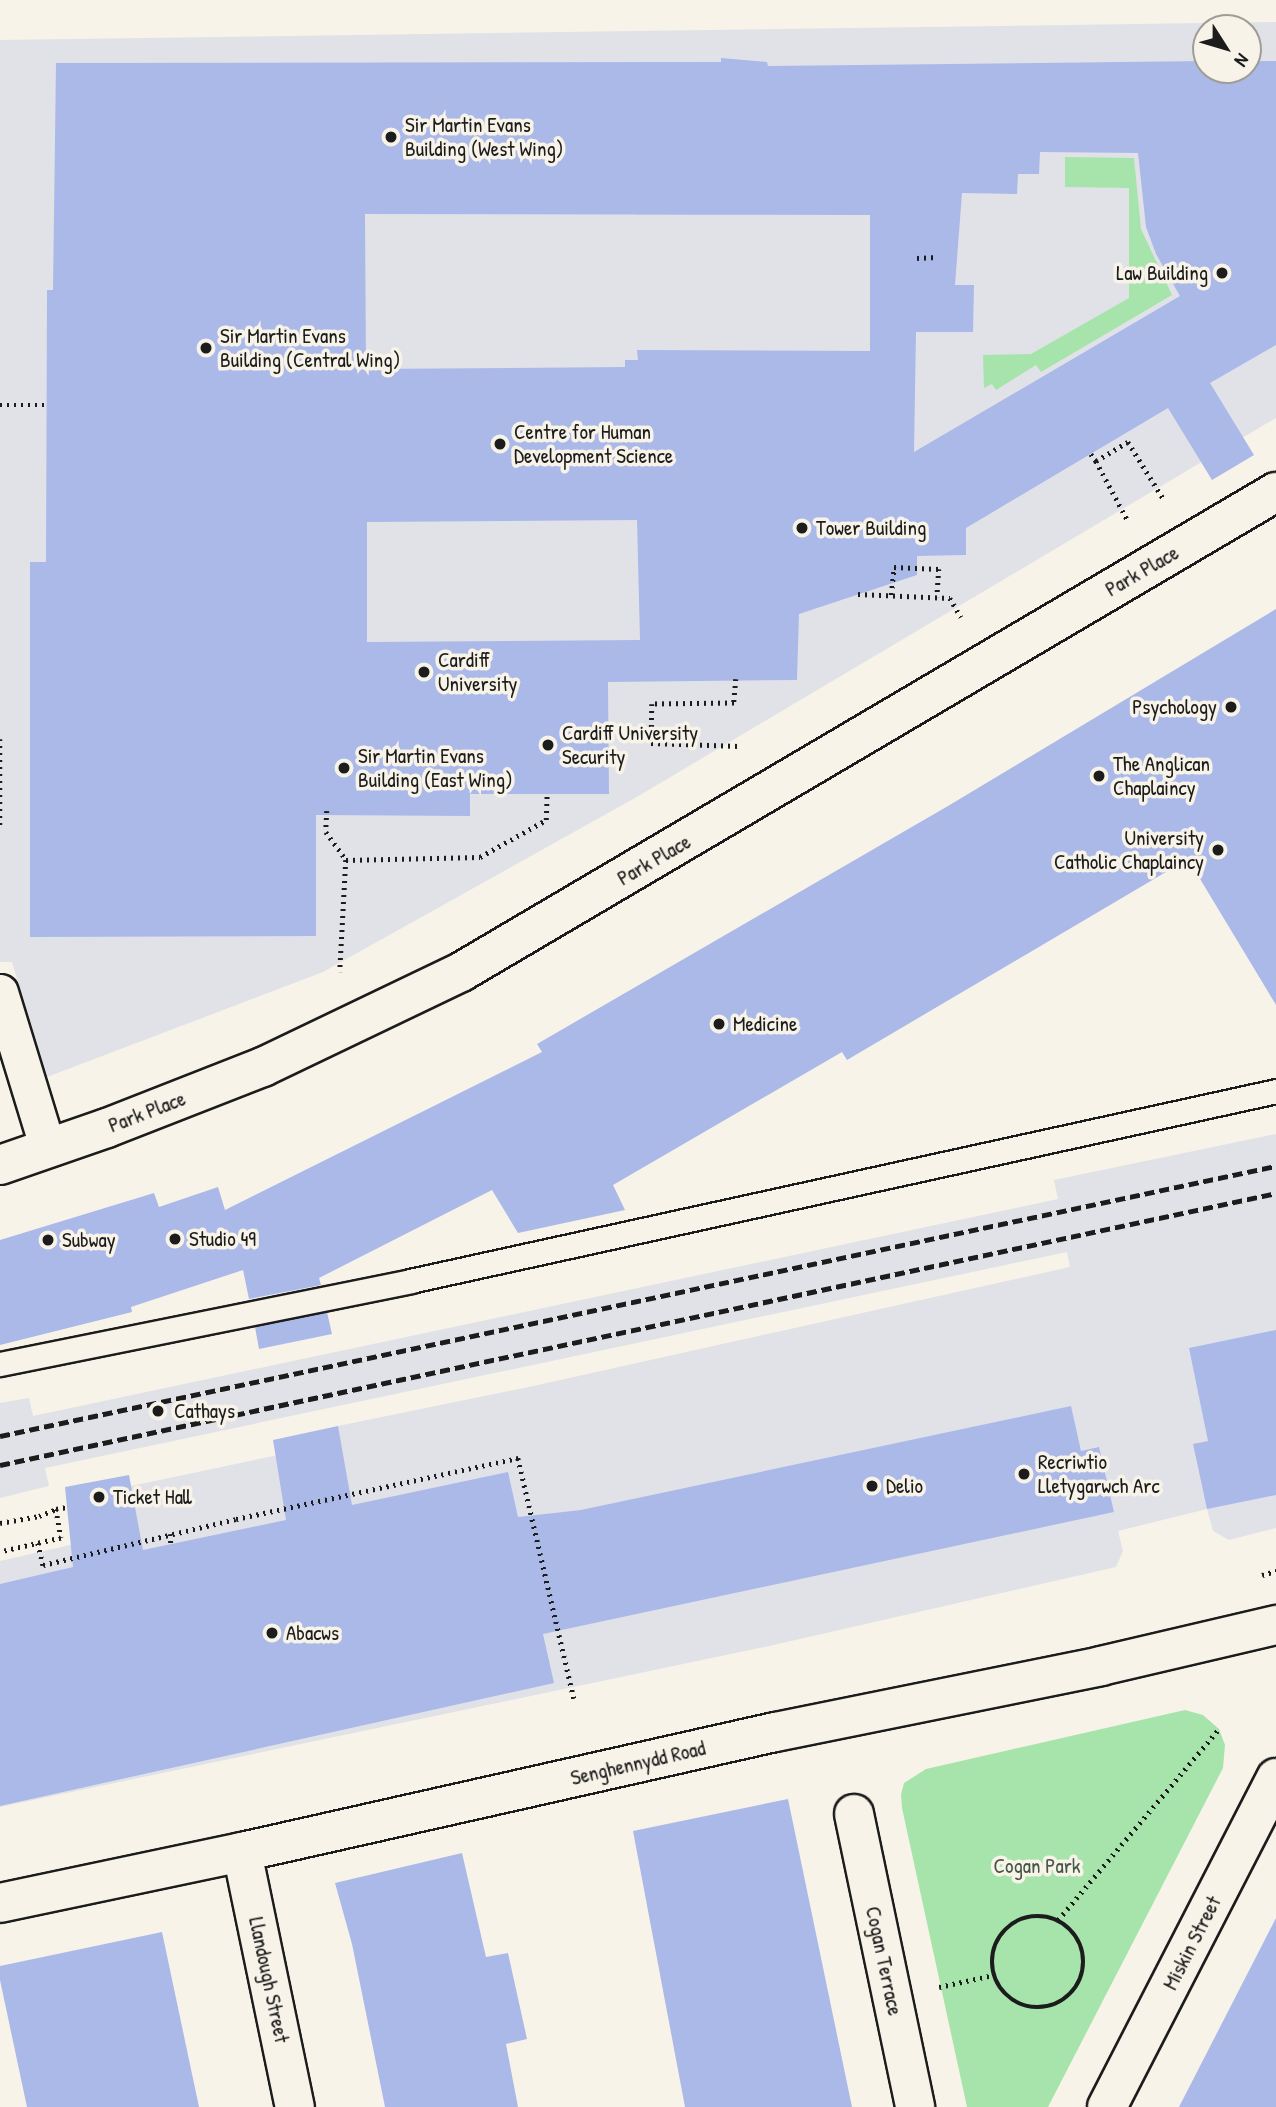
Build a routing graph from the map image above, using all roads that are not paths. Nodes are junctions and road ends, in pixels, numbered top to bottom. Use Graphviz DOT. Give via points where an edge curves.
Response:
graph roads {
  1 [pos="1276,492"];
  2 [pos="0,992"];
  3 [pos="1276,1091"];
  4 [pos="48,1149"];
  5 [pos="0,1164"];
  6 [pos="0,1364"];
  7 [pos="1276,1625"];
  8 [pos="1276,1778"];
  9 [pos="854,1814"];
  10 [pos="242,1853"];
  11 [pos="0,1903"];
  12 [pos="295,2107"];
  13 [pos="915,2107"];
  14 [pos="1107,2107"];
  1 -- 4 [label="street, Park Place" via="461,972 263,1067"];
  2 -- 4 [label="street"];
  3 -- 6 [label="lane" via="410,1281"];
  4 -- 5 [label="street, Park Place"];
  7 -- 10 [label="street, Senghennydd Road"];
  8 -- 14 [label="street, Miskin Street"];
  9 -- 13 [label="street, Cogan Terrace"];
  10 -- 11 [label="street, Senghennydd Road"];
  10 -- 12 [label="street, Llandough Street"];
}
